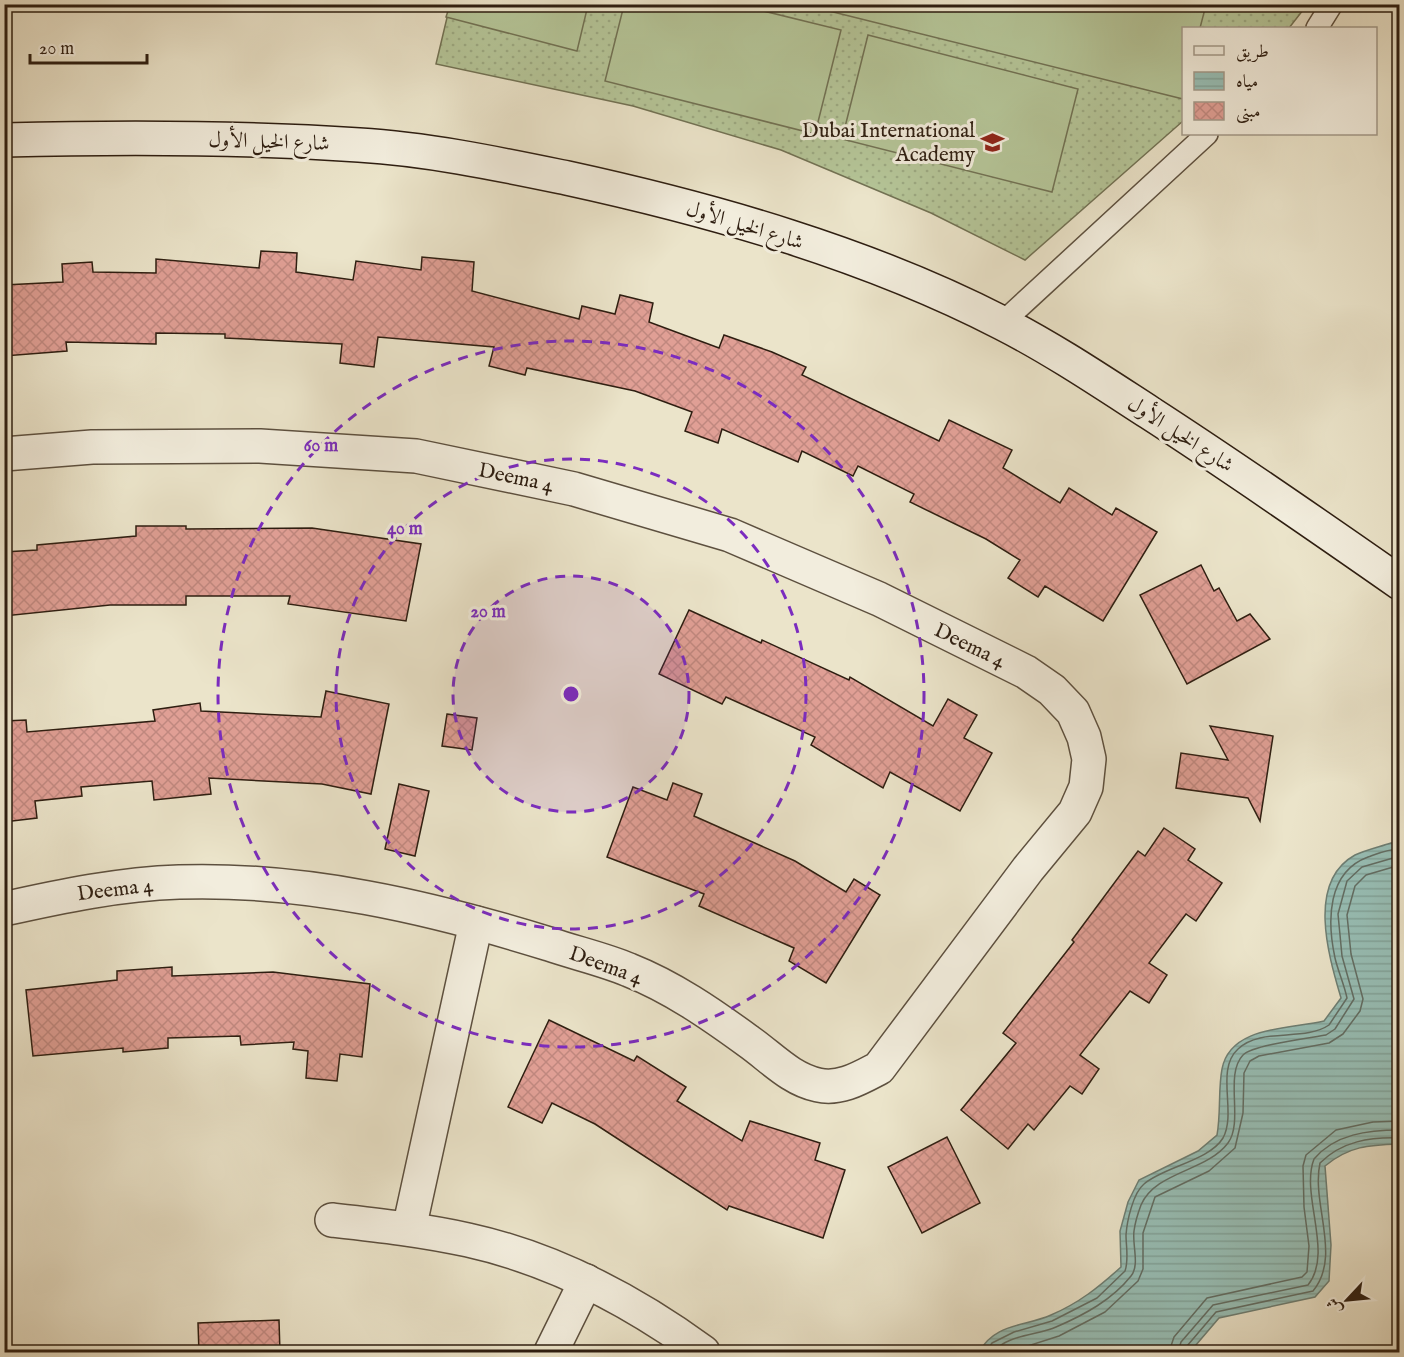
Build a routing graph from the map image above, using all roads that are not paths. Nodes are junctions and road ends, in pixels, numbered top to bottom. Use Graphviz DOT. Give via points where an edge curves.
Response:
graph roads {
  1 [pos="1332,4"];
  2 [pos="1318,27"];
  3 [pos="1206,135"];
  4 [pos="4,140"];
  5 [pos="1002,323"];
  6 [pos="4,454"];
  7 [pos="1300,512"];
  8 [pos="1400,555"];
  9 [pos="1400,583"];
  10 [pos="4,909"];
  11 [pos="476,923"];
  12 [pos="332,1220"];
  13 [pos="409,1229"];
  14 [pos="586,1281"];
  15 [pos="551,1353"];
  16 [pos="703,1353"];
  1 -- 2 [label="lane"];
  3 -- 5 [label="lane"];
  4 -- 5 [label="street, شارع الخيل الأول" via="125,137 358,144 505,165 633,193 759,227 882,270"];
  5 -- 7 [label="street, شارع الخيل الأول" via="1103,383"];
  6 -- 11 [label="street, Deema 4" via="92,447 260,446 416,456 574,489 730,535 879,599 1026,672 1052,690 1073,712 1084,737 1089,759 1086,787 1075,812 879,1068 851,1083 820,1085 790,1075 700,1007 629,970"];
  7 -- 8 [label="street"];
  7 -- 9 [label="street, شارع الخيل الأول"];
  10 -- 11 [label="street, Deema 4" via="78,892 178,882 257,884 378,900"];
  11 -- 13 [label="street"];
  12 -- 13 [label="street"];
  13 -- 14 [label="street" via="480,1243"];
  14 -- 15 [label="street"];
  14 -- 16 [label="street" via="658,1319"];
}
